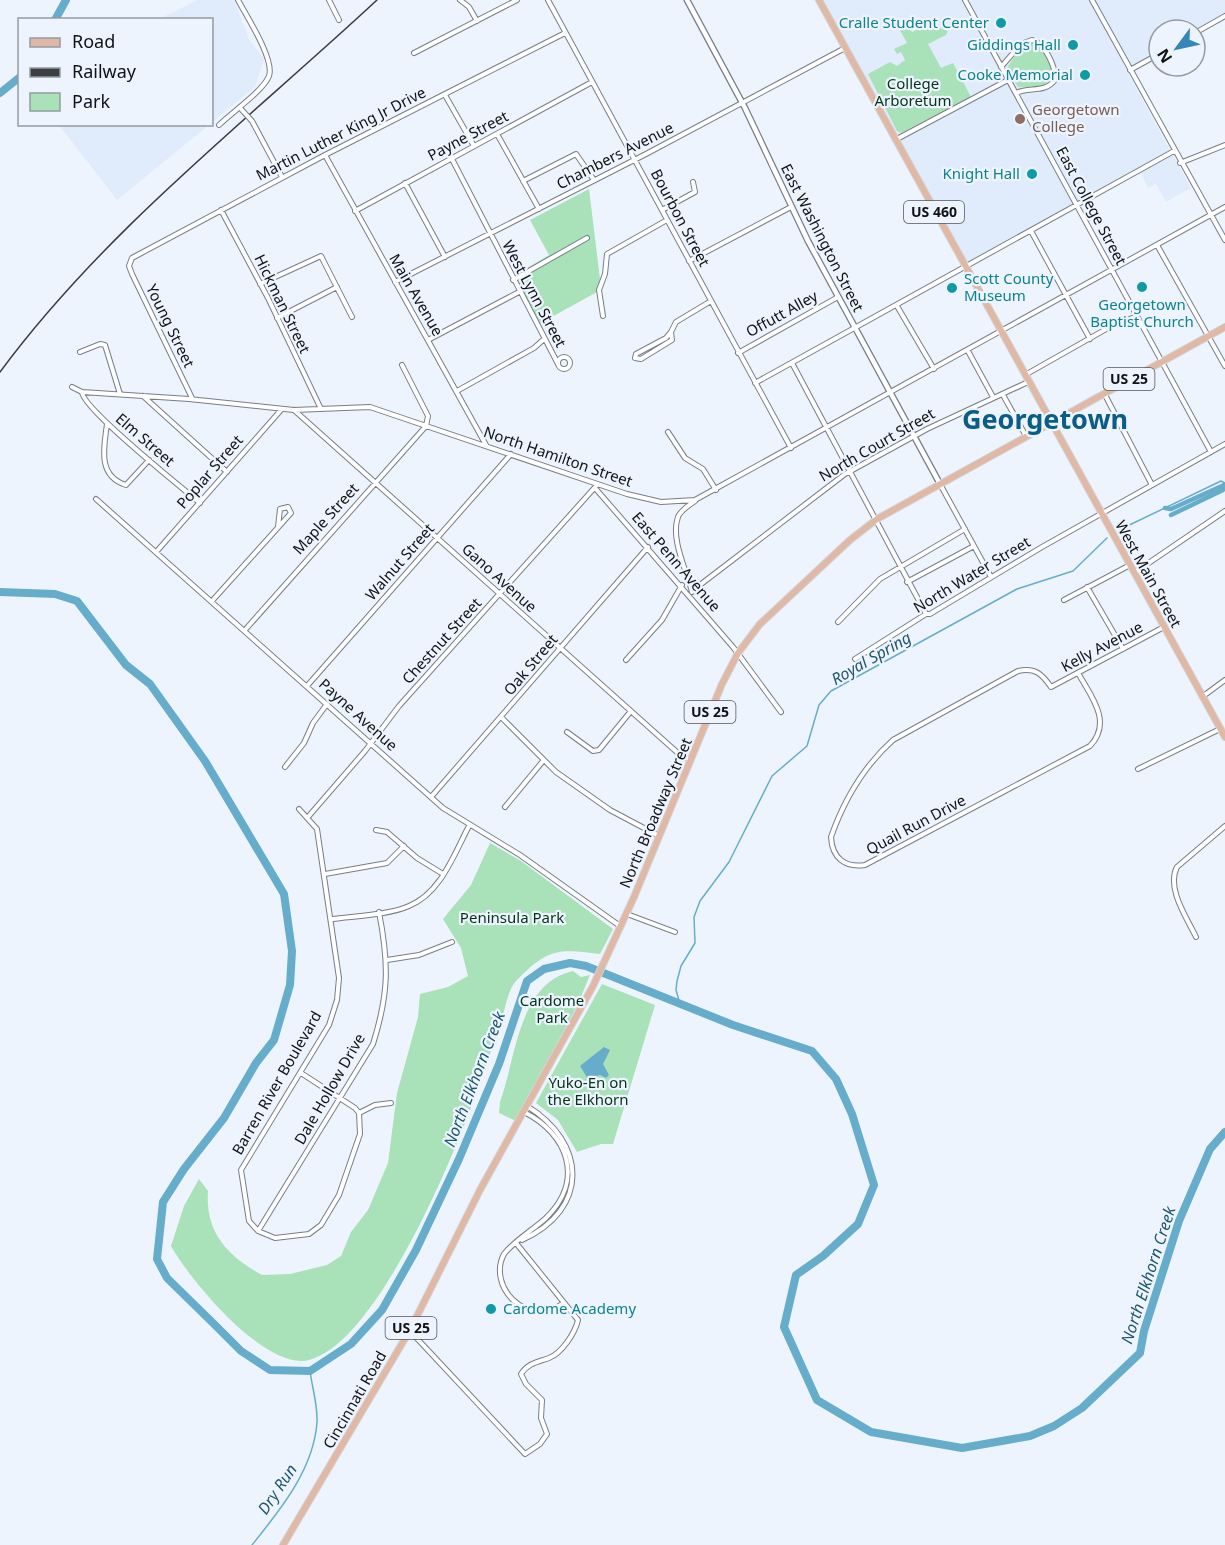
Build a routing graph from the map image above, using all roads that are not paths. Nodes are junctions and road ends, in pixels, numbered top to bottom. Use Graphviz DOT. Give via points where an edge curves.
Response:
graph roads {
  1 [pos="237,0"];
  2 [pos="329,0"];
  3 [pos="460,0"];
  4 [pos="517,0"];
  5 [pos="548,0"];
  6 [pos="687,0"];
  7 [pos="819,0"];
  8 [pos="965,0"];
  9 [pos="1092,0"];
  10 [pos="1225,16"];
  11 [pos="339,20"];
  12 [pos="477,21"];
  13 [pos="1207,26"];
  14 [pos="565,33"];
  15 [pos="845,48"];
  16 [pos="414,53"];
  17 [pos="1147,61"];
  18 [pos="1001,67"];
  19 [pos="1130,70"];
  20 [pos="1008,80"];
  21 [pos="592,82"];
  22 [pos="1016,93"];
  23 [pos="445,95"];
  24 [pos="742,103"];
  25 [pos="240,107"];
  26 [pos="219,124"];
  27 [pos="497,134"];
  28 [pos="895,140"];
  29 [pos="474,147"];
  30 [pos="1224,147"];
  31 [pos="1174,151"];
  32 [pos="325,155"];
  33 [pos="452,159"];
  34 [pos="635,159"];
  35 [pos="1180,162"];
  36 [pos="282,177"];
  37 [pos="594,180"];
  38 [pos="523,182"];
  39 [pos="693,182"];
  40 [pos="405,183"];
  41 [pos="1077,206"];
  42 [pos="791,207"];
  43 [pos="1225,207"];
  44 [pos="539,209"];
  45 [pos="221,210"];
  46 [pos="662,210"];
  47 [pos="355,211"];
  48 [pos="1211,216"];
  49 [pos="667,220"];
  50 [pos="1031,231"];
  51 [pos="491,235"];
  52 [pos="587,238"];
  53 [pos="1225,240"];
  54 [pos="1157,245"];
  55 [pos="445,257"];
  56 [pos="689,261"];
  57 [pos="130,262"];
  58 [pos="965,268"];
  59 [pos="1111,270"];
  60 [pos="513,280"];
  61 [pos="395,282"];
  62 [pos="260,284"];
  63 [pos="337,287"];
  64 [pos="519,292"];
  65 [pos="1065,296"];
  66 [pos="838,297"];
  67 [pos="711,301"];
  68 [pos="897,306"];
  69 [pos="352,316"];
  70 [pos="603,316"];
  71 [pos="1137,316"];
  72 [pos="277,318"];
  73 [pos="1225,327"];
  74 [pos="855,328"];
  75 [pos="671,332"];
  76 [pos="1000,332"];
  77 [pos="1208,336"];
  78 [pos="544,339"];
  79 [pos="1090,339"];
  80 [pos="428,340"];
  81 [pos="968,351"];
  82 [pos="81,352"];
  83 [pos="738,353"];
  84 [pos="1162,361"];
  85 [pos="792,363"];
  86 [pos="558,364"];
  87 [pos="402,365"];
  88 [pos="1225,366"];
  89 [pos="934,369"];
  90 [pos="1026,379"];
  91 [pos="755,383"];
  92 [pos="72,387"];
  93 [pos="457,391"];
  94 [pos="82,392"];
  95 [pos="891,393"];
  96 [pos="1104,393"];
  97 [pos="120,394"];
  98 [pos="1004,395"];
  99 [pos="143,396"];
  100 [pos="993,397"];
  101 [pos="192,399"];
  102 [pos="282,409"];
  103 [pos="321,409"];
  104 [pos="294,410"];
  105 [pos="108,423"];
  106 [pos="1051,423"];
  107 [pos="426,426"];
  108 [pos="826,429"];
  109 [pos="668,432"];
  110 [pos="914,436"];
  111 [pos="1027,437"];
  112 [pos="1225,444"];
  113 [pos="486,446"];
  114 [pos="791,448"];
  115 [pos="1211,452"];
  116 [pos="511,454"];
  117 [pos="149,460"];
  118 [pos="227,472"];
  119 [pos="849,472"];
  120 [pos="375,483"];
  121 [pos="940,484"];
  122 [pos="1152,485"];
  123 [pos="596,487"];
  124 [pos="716,490"];
  125 [pos="96,499"];
  126 [pos="695,500"];
  127 [pos="200,503"];
  128 [pos="676,503"];
  129 [pos="1225,511"];
  130 [pos="1102,513"];
  131 [pos="678,517"];
  132 [pos="874,520"];
  133 [pos="278,527"];
  134 [pos="965,529"];
  135 [pos="437,538"];
  136 [pos="974,546"];
  137 [pos="648,547"];
  138 [pos="157,551"];
  139 [pos="1130,565"];
  140 [pos="899,567"];
  141 [pos="1134,573"];
  142 [pos="991,577"];
  143 [pos="907,582"];
  144 [pos="682,585"];
  145 [pos="1088,587"];
  146 [pos="692,591"];
  147 [pos="501,595"];
  148 [pos="694,600"];
  149 [pos="1064,600"];
  150 [pos="213,601"];
  151 [pos="926,614"];
  152 [pos="838,622"];
  153 [pos="1164,627"];
  154 [pos="245,630"];
  155 [pos="561,648"];
  156 [pos="1123,649"];
  157 [pos="738,653"];
  158 [pos="855,659"];
  159 [pos="626,660"];
  160 [pos="1078,673"];
  161 [pos="1225,681"];
  162 [pos="307,686"];
  163 [pos="1051,687"];
  164 [pos="1202,697"];
  165 [pos="327,704"];
  166 [pos="631,711"];
  167 [pos="781,712"];
  168 [pos="502,718"];
  169 [pos="1220,729"];
  170 [pos="567,732"];
  171 [pos="1225,737"];
  172 [pos="371,743"];
  173 [pos="543,761"];
  174 [pos="691,761"];
  175 [pos="285,767"];
  176 [pos="1138,769"];
  177 [pos="431,797"];
  178 [pos="504,807"];
  179 [pos="299,809"];
  180 [pos="308,818"];
  181 [pos="469,826"];
  182 [pos="1225,826"];
  183 [pos="376,830"];
  184 [pos="659,836"];
  185 [pos="404,846"];
  186 [pos="325,874"];
  187 [pos="443,874"];
  188 [pos="379,912"];
  189 [pos="626,913"];
  190 [pos="332,919"];
  191 [pos="621,927"];
  192 [pos="675,932"];
  193 [pos="1196,937"];
  194 [pos="452,942"];
  195 [pos="387,960"];
  196 [pos="301,1073"];
  197 [pos="341,1099"];
  198 [pos="391,1102"];
  199 [pos="526,1109"];
  200 [pos="359,1113"];
  201 [pos="258,1232"];
  202 [pos="516,1243"];
  203 [pos="564,1303"];
  204 [pos="410,1330"];
  205 [pos="283,1545"];
  1 -- 25 [label="street" via="268,60 269,77"];
  2 -- 11 [label="street"];
  3 -- 12 [label="street"];
  4 -- 12 [label="street"];
  5 -- 14 [label="street, Bourbon Street"];
  6 -- 24 [label="street, East Washington Street"];
  7 -- 15 [label="main road, US 460"];
  8 -- 18 [label="street, East College Street"];
  9 -- 19 [label="street"];
  10 -- 13 [label="street"];
  12 -- 16 [label="street"];
  14 -- 21 [label="street, Bourbon Street"];
  14 -- 23 [label="street, Martin Luther King Jr Drive"];
  15 -- 24 [label="street, Chambers Avenue"];
  15 -- 28 [label="main road, US 460"];
  17 -- 19 [label="street"];
  18 -- 20 [label="street, East College Street"];
  18 -- 22 [label="street" via="1021,44 1032,40 1042,46 1056,80 1045,89"];
  19 -- 31 [label="street"];
  20 -- 22 [label="street, East College Street"];
  20 -- 28 [label="street"];
  21 -- 27 [label="street, Payne Street"];
  21 -- 34 [label="street, Bourbon Street"];
  22 -- 41 [label="street, East College Street"];
  23 -- 29 [label="street"];
  23 -- 32 [label="street, Martin Luther King Jr Drive"];
  24 -- 34 [label="street, Chambers Avenue"];
  24 -- 42 [label="street, East Washington Street"];
  25 -- 26 [label="street"];
  25 -- 36 [label="street, bridge" via="252,121"];
  27 -- 29 [label="street, Payne Street"];
  27 -- 38 [label="street"];
  28 -- 58 [label="main road, US 460"];
  29 -- 33 [label="street, Payne Street"];
  30 -- 35 [label="street"];
  31 -- 35 [label="street"];
  31 -- 41 [label="street"];
  32 -- 36 [label="street, Martin Luther King Jr Drive"];
  32 -- 47 [label="street, Main Avenue"];
  33 -- 40 [label="street, Payne Street"];
  33 -- 51 [label="street, West Lynn Street"];
  34 -- 37 [label="street, Chambers Avenue"];
  34 -- 46 [label="street, Bourbon Street"];
  35 -- 48 [label="street"];
  36 -- 45 [label="street, Martin Luther King Jr Drive"];
  37 -- 38 [label="street" via="576,154"];
  37 -- 44 [label="street, Chambers Avenue"];
  38 -- 44 [label="street"];
  39 -- 46 [label="street" via="695,192"];
  40 -- 47 [label="street, Payne Street"];
  40 -- 55 [label="street"];
  41 -- 50 [label="street"];
  41 -- 59 [label="street, East College Street"];
  42 -- 56 [label="street"];
  42 -- 66 [label="street, East Washington Street"];
  43 -- 48 [label="street, North Hamilton Street"];
  44 -- 51 [label="street, Chambers Avenue"];
  45 -- 57 [label="street, Martin Luther King Jr Drive" via="142,251"];
  45 -- 62 [label="street, Hickman Street"];
  46 -- 49 [label="street, Bourbon Street"];
  47 -- 61 [label="street, Main Avenue"];
  48 -- 53 [label="street"];
  48 -- 54 [label="street, North Hamilton Street"];
  49 -- 56 [label="street, Bourbon Street"];
  49 -- 70 [label="street" via="607,254 599,290"];
  50 -- 58 [label="street"];
  50 -- 65 [label="street"];
  51 -- 55 [label="street, Chambers Avenue"];
  51 -- 60 [label="street, West Lynn Street"];
  52 -- 60 [label="street"];
  54 -- 59 [label="street, North Hamilton Street"];
  54 -- 77 [label="street"];
  55 -- 61 [label="street, Chambers Avenue"];
  56 -- 67 [label="street, Bourbon Street"];
  57 -- 101 [label="street, Young Street" via="132,274"];
  58 -- 68 [label="street"];
  58 -- 76 [label="main road, US 460"];
  59 -- 65 [label="street, North Hamilton Street"];
  59 -- 71 [label="street, East College Street"];
  60 -- 64 [label="street, West Lynn Street"];
  61 -- 80 [label="street, Main Avenue"];
  62 -- 63 [label="street" via="321,256"];
  62 -- 72 [label="street, Hickman Street"];
  63 -- 69 [label="street"];
  63 -- 72 [label="street"];
  64 -- 78 [label="street, West Lynn Street"];
  64 -- 80 [label="street"];
  65 -- 76 [label="street, North Hamilton Street"];
  65 -- 79 [label="street"];
  66 -- 74 [label="street, East Washington Street"];
  66 -- 83 [label="street, Offutt Alley"];
  67 -- 75 [label="street" via="676,322"];
  67 -- 83 [label="street, Bourbon Street"];
  68 -- 74 [label="street"];
  68 -- 89 [label="street"];
  71 -- 79 [label="street, North Court Street"];
  71 -- 84 [label="street, East College Street"];
  72 -- 103 [label="street, Hickman Street"];
  73 -- 77 [label="main road, US 25"];
  74 -- 85 [label="street"];
  74 -- 95 [label="street, East Washington Street"];
  75 -- 75 [label="street" via="636,354 635,358 641,359 668,345"];
  76 -- 81 [label="street, North Hamilton Street"];
  76 -- 90 [label="main road, US 460"];
  77 -- 84 [label="main road, US 25"];
  77 -- 88 [label="street"];
  78 -- 86 [label="street, West Lynn Street"];
  78 -- 93 [label="street"];
  79 -- 90 [label="street, North Court Street"];
  80 -- 93 [label="street, Main Avenue"];
  81 -- 89 [label="street, North Hamilton Street"];
  81 -- 100 [label="street"];
  82 -- 97 [label="street" via="105,345"];
  83 -- 91 [label="street, Bourbon Street"];
  84 -- 96 [label="main road, US 25"];
  84 -- 115 [label="street, East College Street"];
  85 -- 91 [label="street"];
  85 -- 108 [label="street"];
  87 -- 107 [label="street" via="428,416"];
  89 -- 95 [label="street, North Hamilton Street"];
  90 -- 98 [label="street, North Court Street"];
  90 -- 106 [label="main road, US 460"];
  91 -- 114 [label="street, Bourbon Street"];
  92 -- 94 [label="street, North Hamilton Street"];
  93 -- 113 [label="street, Main Avenue"];
  94 -- 97 [label="street, North Hamilton Street"];
  94 -- 105 [label="street, Elm Street" via="85,402"];
  95 -- 108 [label="street, North Hamilton Street"];
  95 -- 110 [label="street, East Washington Street"];
  96 -- 106 [label="main road, US 25"];
  96 -- 122 [label="street"];
  97 -- 99 [label="street, North Hamilton Street"];
  98 -- 100 [label="street, North Court Street"];
  98 -- 111 [label="street"];
  99 -- 101 [label="street, North Hamilton Street"];
  99 -- 118 [label="street"];
  100 -- 110 [label="street, North Court Street"];
  101 -- 102 [label="street, North Hamilton Street"];
  102 -- 104 [label="street, North Hamilton Street"];
  102 -- 118 [label="street, Poplar Street"];
  103 -- 104 [label="street, North Hamilton Street"];
  103 -- 107 [label="street, North Hamilton Street" via="365,406"];
  104 -- 120 [label="street, Gano Avenue"];
  105 -- 117 [label="street, Elm Street"];
  105 -- 117 [label="street" via="104,463 120,483 130,482"];
  106 -- 111 [label="main road, US 25"];
  106 -- 130 [label="main road, West Main Street / US 460"];
  107 -- 113 [label="street, North Hamilton Street"];
  107 -- 120 [label="street, Maple Street"];
  108 -- 114 [label="street, North Hamilton Street"];
  108 -- 119 [label="street"];
  109 -- 124 [label="street" via="685,458 703,469"];
  110 -- 119 [label="street, North Court Street"];
  110 -- 121 [label="street, East Washington Street"];
  111 -- 121 [label="main road, US 25"];
  112 -- 115 [label="street, North Water Street"];
  113 -- 116 [label="street, North Hamilton Street"];
  114 -- 124 [label="street, North Hamilton Street"];
  115 -- 122 [label="street, North Water Street"];
  116 -- 123 [label="street, North Hamilton Street"];
  116 -- 135 [label="street, Walnut Street"];
  117 -- 127 [label="street, Elm Street"];
  118 -- 127 [label="street, Poplar Street"];
  119 -- 132 [label="street"];
  119 -- 146 [label="street, North Court Street"];
  120 -- 135 [label="street, Gano Avenue"];
  120 -- 154 [label="street, Maple Street"];
  121 -- 132 [label="main road, North Broadway Street / US 25"];
  121 -- 134 [label="street"];
  122 -- 130 [label="street, North Water Street"];
  123 -- 128 [label="street, North Hamilton Street"];
  123 -- 137 [label="street, East Penn Avenue"];
  123 -- 147 [label="street, Chestnut Street"];
  124 -- 126 [label="street, North Hamilton Street"];
  125 -- 138 [label="street, Payne Avenue"];
  126 -- 128 [label="street, North Hamilton Street"];
  126 -- 131 [label="street"];
  127 -- 138 [label="street, Poplar Street"];
  128 -- 131 [label="street"];
  129 -- 141 [label="street"];
  130 -- 139 [label="main road, West Main Street / US 460"];
  130 -- 142 [label="street, North Water Street"];
  131 -- 146 [label="street" via="679,546"];
  132 -- 140 [label="street"];
  132 -- 157 [label="main road, North Broadway Street / US 25" via="760,624"];
  133 -- 133 [label="street" via="280,509 288,507 291,512"];
  133 -- 150 [label="street"];
  134 -- 136 [label="street"];
  134 -- 140 [label="street"];
  135 -- 147 [label="street, Gano Avenue"];
  135 -- 162 [label="street, Walnut Street"];
  136 -- 142 [label="street"];
  136 -- 143 [label="street"];
  137 -- 144 [label="street, East Penn Avenue"];
  137 -- 155 [label="street, Oak Street"];
  138 -- 150 [label="street, Payne Avenue"];
  139 -- 141 [label="main road, West Main Street / US 460"];
  139 -- 145 [label="street"];
  140 -- 143 [label="street"];
  140 -- 152 [label="street" via="880,579"];
  141 -- 153 [label="main road, West Main Street / US 460"];
  142 -- 151 [label="street, North Water Street"];
  143 -- 151 [label="street"];
  144 -- 148 [label="street, East Penn Avenue"];
  144 -- 159 [label="street" via="662,620"];
  145 -- 149 [label="street"];
  145 -- 156 [label="street"];
  146 -- 148 [label="street"];
  147 -- 155 [label="street, Gano Avenue"];
  147 -- 172 [label="street, Chestnut Street" via="437,663"];
  148 -- 157 [label="street, East Penn Avenue"];
  150 -- 154 [label="street, Payne Avenue"];
  151 -- 158 [label="street, North Water Street"];
  153 -- 156 [label="street, Kelly Avenue"];
  153 -- 164 [label="main road, West Main Street / US 460"];
  154 -- 162 [label="street, Payne Avenue"];
  155 -- 166 [label="street, Gano Avenue"];
  155 -- 168 [label="street, Oak Street"];
  156 -- 160 [label="street, Kelly Avenue"];
  157 -- 167 [label="street, East Penn Avenue"];
  157 -- 174 [label="main road, North Broadway Street / US 25"];
  160 -- 163 [label="street, Kelly Avenue"];
  160 -- 163 [label="street, Quail Run Drive" via="1101,718 1099,734 1090,746 866,865 850,866 836,856 831,837 853,788 876,755 893,740 1018,671 1035,670"];
  161 -- 164 [label="street"];
  162 -- 165 [label="street, Payne Avenue"];
  164 -- 169 [label="main road, West Main Street / US 460"];
  165 -- 172 [label="street, Payne Avenue"];
  165 -- 175 [label="street"];
  166 -- 170 [label="street" via="599,750 592,751"];
  166 -- 174 [label="street, Gano Avenue"];
  168 -- 173 [label="street"];
  168 -- 177 [label="street, Oak Street"];
  169 -- 171 [label="main road, West Main Street / US 460"];
  169 -- 176 [label="street"];
  172 -- 177 [label="street, Payne Avenue"];
  172 -- 180 [label="street, Chestnut Street"];
  173 -- 178 [label="street"];
  173 -- 184 [label="street" via="610,810"];
  174 -- 184 [label="main road, North Broadway Street / US 25"];
  177 -- 181 [label="street, Payne Avenue"];
  179 -- 180 [label="street, Barren River Boulevard"];
  180 -- 186 [label="street, Barren River Boulevard" via="317,829"];
  181 -- 187 [label="street"];
  181 -- 191 [label="street, Payne Avenue" via="515,852"];
  182 -- 193 [label="street" via="1174,873 1175,890"];
  183 -- 185 [label="street" via="387,832"];
  184 -- 189 [label="main road, North Broadway Street / US 25"];
  185 -- 186 [label="street" via="387,863"];
  185 -- 187 [label="street"];
  186 -- 190 [label="street, Barren River Boulevard"];
  187 -- 188 [label="street" via="416,903"];
  188 -- 190 [label="street"];
  188 -- 195 [label="street, Dale Hollow Drive"];
  189 -- 191 [label="main road, North Broadway Street / US 25"];
  189 -- 192 [label="street"];
  190 -- 196 [label="street, Barren River Boulevard" via="338,961 337,1000 329,1025"];
  191 -- 199 [label="main road, North Broadway Street / US 25"];
  194 -- 195 [label="street"];
  195 -- 197 [label="street, Dale Hollow Drive" via="384,1010 373,1044"];
  196 -- 197 [label="street"];
  196 -- 201 [label="street, Barren River Boulevard" via="241,1170 249,1221"];
  197 -- 200 [label="street"];
  197 -- 201 [label="street, Dale Hollow Drive"];
  198 -- 200 [label="street"];
  199 -- 202 [label="street" via="552,1123 562,1135 573,1172 561,1209 532,1235"];
  199 -- 204 [label="main road, Cincinnati Road / US 25" via="480,1190"];
  200 -- 201 [label="street" via="360,1134 339,1195 321,1225 309,1233 275,1238"];
  202 -- 203 [label="street"];
  202 -- 203 [label="street" via="501,1260 505,1289 512,1300 538,1313"];
  203 -- 204 [label="street" via="578,1320 577,1325 561,1350 535,1362 521,1374 542,1400 541,1418 547,1434 525,1454"];
  204 -- 205 [label="main road, Cincinnati Road / US 25"];
}
